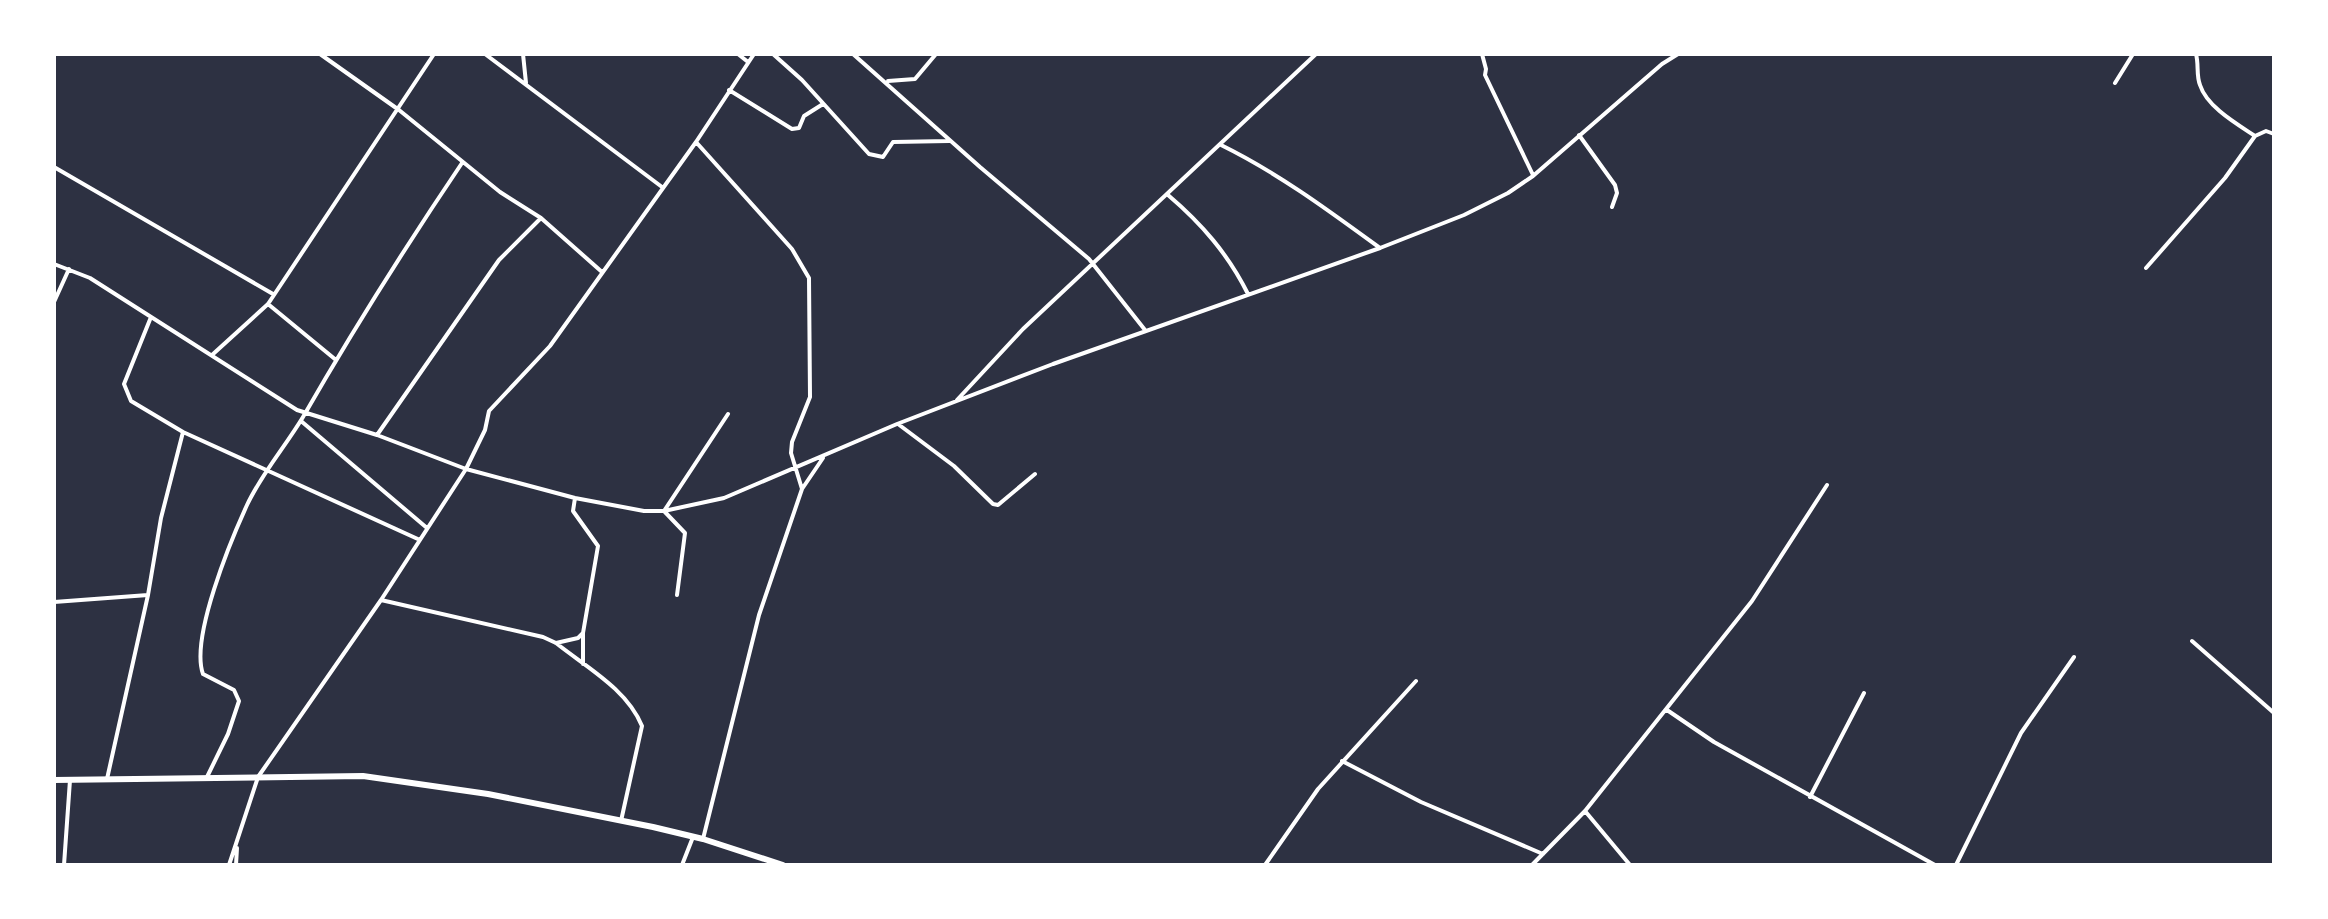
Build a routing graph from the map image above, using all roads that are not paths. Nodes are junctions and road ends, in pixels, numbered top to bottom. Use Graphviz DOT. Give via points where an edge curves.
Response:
graph roads {
  1 [pos="320,54"];
  2 [pos="434,54"];
  3 [pos="485,54"];
  4 [pos="523,54"];
  5 [pos="738,54"];
  6 [pos="754,54"];
  7 [pos="773,54"];
  8 [pos="853,54"];
  9 [pos="936,54"];
  10 [pos="1316,54"];
  11 [pos="1482,54"];
  12 [pos="1678,54"];
  13 [pos="2133,54"];
  14 [pos="2196,54"];
  15 [pos="748,62"];
  16 [pos="885,81"];
  17 [pos="2115,83"];
  18 [pos="526,84"];
  19 [pos="729,90"];
  20 [pos="823,104"];
  21 [pos="399,110"];
  22 [pos="2274,134"];
  23 [pos="1579,135"];
  24 [pos="2255,136"];
  25 [pos="952,141"];
  26 [pos="696,142"];
  27 [pos="1221,145"];
  28 [pos="462,163"];
  29 [pos="54,167"];
  30 [pos="1533,176"];
  31 [pos="662,187"];
  32 [pos="1168,195"];
  33 [pos="1612,207"];
  34 [pos="541,218"];
  35 [pos="1380,248"];
  36 [pos="54,264"];
  37 [pos="1094,265"];
  38 [pos="2146,268"];
  39 [pos="69,269"];
  40 [pos="602,272"];
  41 [pos="274,294"];
  42 [pos="1248,294"];
  43 [pos="54,302"];
  44 [pos="268,304"];
  45 [pos="151,317"];
  46 [pos="1145,330"];
  47 [pos="212,355"];
  48 [pos="336,360"];
  49 [pos="956,402"];
  50 [pos="305,413"];
  51 [pos="728,414"];
  52 [pos="301,421"];
  53 [pos="897,424"];
  54 [pos="183,432"];
  55 [pos="377,435"];
  56 [pos="824,456"];
  57 [pos="796,468"];
  58 [pos="267,469"];
  59 [pos="466,469"];
  60 [pos="1035,474"];
  61 [pos="1827,485"];
  62 [pos="802,489"];
  63 [pos="575,498"];
  64 [pos="664,511"];
  65 [pos="428,528"];
  66 [pos="420,540"];
  67 [pos="148,595"];
  68 [pos="677,595"];
  69 [pos="381,600"];
  70 [pos="54,602"];
  71 [pos="583,633"];
  72 [pos="2192,641"];
  73 [pos="556,643"];
  74 [pos="2074,657"];
  75 [pos="583,664"];
  76 [pos="1416,681"];
  77 [pos="1864,693"];
  78 [pos="1666,710"];
  79 [pos="2274,713"];
  80 [pos="1342,761"];
  81 [pos="258,777"];
  82 [pos="107,779"];
  83 [pos="206,779"];
  84 [pos="54,780"];
  85 [pos="70,780"];
  86 [pos="1810,798"];
  87 [pos="1585,811"];
  88 [pos="621,821"];
  89 [pos="693,837"];
  90 [pos="703,839"];
  91 [pos="237,841"];
  92 [pos="1543,854"];
  93 [pos="769,863"];
  94 [pos="64,865"];
  95 [pos="229,865"];
  96 [pos="236,865"];
  97 [pos="682,865"];
  98 [pos="783,865"];
  99 [pos="1265,865"];
  100 [pos="1532,865"];
  101 [pos="1630,865"];
  102 [pos="1935,865"];
  103 [pos="1956,865"];
  1 -- 21 [label="street"];
  2 -- 21 [label="street"];
  3 -- 18 [label="street"];
  4 -- 18 [label="street"];
  5 -- 15 [label="street"];
  6 -- 15 [label="street"];
  7 -- 20 [label="street"];
  8 -- 16 [label="street"];
  9 -- 16 [label="street" via="915,79"];
  10 -- 27 [label="street"];
  11 -- 30 [label="street" via="1485,75"];
  12 -- 23 [label="street"];
  13 -- 17 [label="street"];
  14 -- 24 [label="street" via="2198,81 2208,100"];
  15 -- 19 [label="street"];
  16 -- 25 [label="street"];
  18 -- 31 [label="street"];
  19 -- 20 [label="street" via="792,129"];
  19 -- 26 [label="street"];
  20 -- 25 [label="street" via="869,154 880,158 893,142"];
  21 -- 28 [label="street"];
  21 -- 41 [label="street"];
  22 -- 24 [label="street"];
  23 -- 30 [label="street"];
  23 -- 33 [label="street" via="1615,185"];
  24 -- 38 [label="street"];
  25 -- 37 [label="street"];
  26 -- 31 [label="street"];
  26 -- 57 [label="street" via="792,249 809,278 810,397 792,442"];
  27 -- 32 [label="street"];
  27 -- 35 [label="street" via="1301,191"];
  28 -- 34 [label="street"];
  28 -- 48 [label="street"];
  29 -- 41 [label="street"];
  30 -- 35 [label="street" via="1464,215"];
  31 -- 40 [label="street"];
  32 -- 37 [label="street"];
  32 -- 42 [label="street" via="1209,232"];
  34 -- 40 [label="street"];
  34 -- 55 [label="street" via="499,260"];
  35 -- 42 [label="street"];
  36 -- 39 [label="street"];
  37 -- 46 [label="street"];
  37 -- 49 [label="street" via="1023,329"];
  39 -- 43 [label="street"];
  39 -- 45 [label="street"];
  40 -- 59 [label="street" via="534,366 489,411"];
  41 -- 44 [label="street"];
  42 -- 46 [label="street"];
  44 -- 47 [label="street"];
  44 -- 48 [label="street"];
  45 -- 47 [label="street"];
  45 -- 54 [label="street" via="125,391 131,401"];
  46 -- 49 [label="street"];
  47 -- 50 [label="street"];
  48 -- 50 [label="street"];
  49 -- 53 [label="street"];
  50 -- 52 [label="street"];
  50 -- 55 [label="street"];
  51 -- 64 [label="street"];
  52 -- 58 [label="street"];
  52 -- 65 [label="street"];
  53 -- 56 [label="street"];
  53 -- 60 [label="street" via="954,466 993,504"];
  54 -- 58 [label="street"];
  54 -- 67 [label="street"];
  55 -- 59 [label="street"];
  56 -- 57 [label="street"];
  56 -- 62 [label="street"];
  57 -- 62 [label="street"];
  57 -- 64 [label="street" via="724,498"];
  58 -- 66 [label="street"];
  58 -- 83 [label="street" via="223,565 199,647 203,674 234,690 239,701"];
  59 -- 63 [label="street"];
  59 -- 65 [label="street"];
  61 -- 78 [label="street" via="1752,601"];
  62 -- 90 [label="street" via="759,615"];
  63 -- 64 [label="street"];
  63 -- 71 [label="street" via="573,511 598,546"];
  64 -- 68 [label="street" via="685,533"];
  65 -- 66 [label="street"];
  66 -- 69 [label="street"];
  67 -- 70 [label="street"];
  67 -- 82 [label="street"];
  69 -- 73 [label="street"];
  69 -- 81 [label="street"];
  71 -- 73 [label="street"];
  71 -- 75 [label="street"];
  72 -- 79 [label="street"];
  73 -- 75 [label="street"];
  74 -- 103 [label="street" via="2021,733"];
  75 -- 88 [label="street" via="626,698 642,726"];
  76 -- 80 [label="street"];
  77 -- 86 [label="street"];
  78 -- 86 [label="street"];
  78 -- 87 [label="street"];
  80 -- 92 [label="street" via="1421,802"];
  80 -- 99 [label="street"];
  81 -- 83 [label="main road"];
  81 -- 88 [label="main road" via="363,776"];
  81 -- 91 [label="street"];
  82 -- 83 [label="main road"];
  82 -- 85 [label="main road"];
  84 -- 85 [label="main road"];
  85 -- 94 [label="street"];
  86 -- 102 [label="street"];
  87 -- 92 [label="street"];
  87 -- 101 [label="street"];
  88 -- 89 [label="main road"];
  89 -- 90 [label="main road"];
  89 -- 97 [label="street"];
  90 -- 93 [label="main road"];
  91 -- 95 [label="street"];
  91 -- 96 [label="street"];
  92 -- 100 [label="street"];
  93 -- 98 [label="main road"];
}
